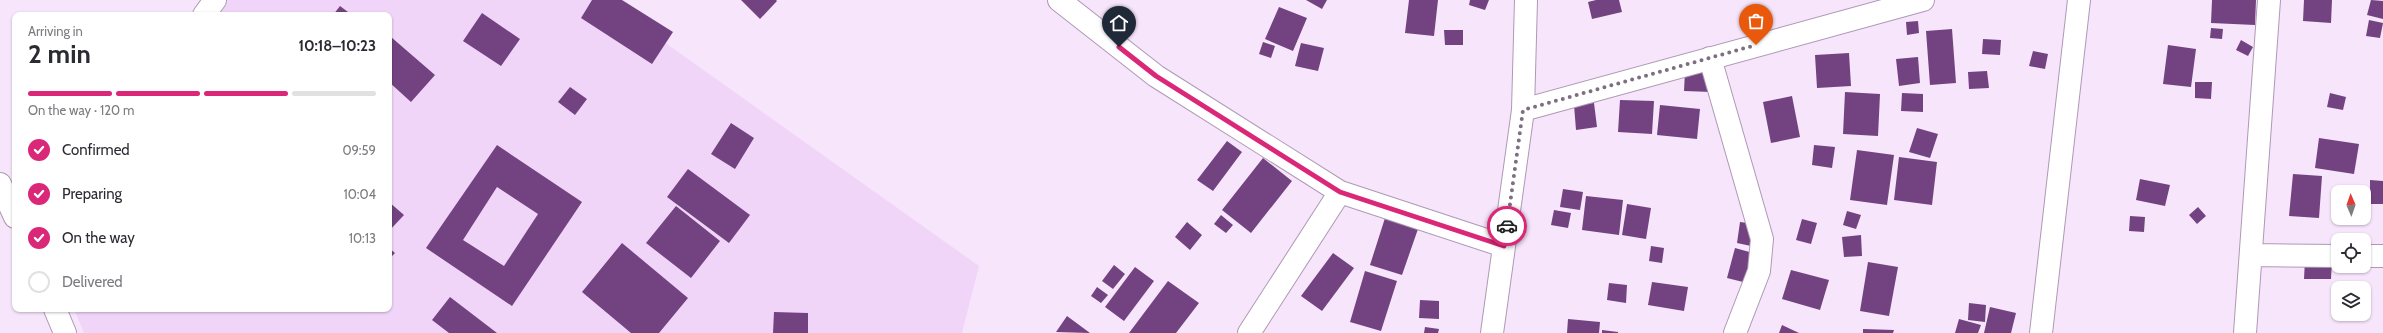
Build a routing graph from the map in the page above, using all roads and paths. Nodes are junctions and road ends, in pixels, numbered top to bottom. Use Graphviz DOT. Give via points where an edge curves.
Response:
graph roads {
  1 [pos="215,0"];
  2 [pos="1059,0"];
  3 [pos="1526,0"];
  4 [pos="1923,0"];
  5 [pos="2079,0"];
  6 [pos="2269,0"];
  7 [pos="206,12"];
  8 [pos="1710,58"];
  9 [pos="1523,110"];
  10 [pos="0,184"];
  11 [pos="1340,192"];
  12 [pos="12,210"];
  13 [pos="1504,246"];
  14 [pos="2251,255"];
  15 [pos="2331,256"];
  16 [pos="2371,256"];
  17 [pos="2383,256"];
  18 [pos="56,312"];
  19 [pos="65,333"];
  20 [pos="1249,333"];
  21 [pos="1492,333"];
  22 [pos="1735,333"];
  23 [pos="2041,333"];
  24 [pos="2245,333"];
  1 -- 7 [label="street"];
  2 -- 11 [label="street" via="1156,76"];
  3 -- 9 [label="street"];
  4 -- 8 [label="street"];
  5 -- 23 [label="street"];
  6 -- 14 [label="street"];
  8 -- 9 [label="street"];
  8 -- 22 [label="street" via="1762,239 1759,272"];
  9 -- 13 [label="street"];
  10 -- 12 [label="street"];
  11 -- 13 [label="street"];
  11 -- 20 [label="street"];
  13 -- 21 [label="street"];
  14 -- 15 [label="street"];
  14 -- 24 [label="street"];
  16 -- 17 [label="street"];
  18 -- 19 [label="street"];
}
